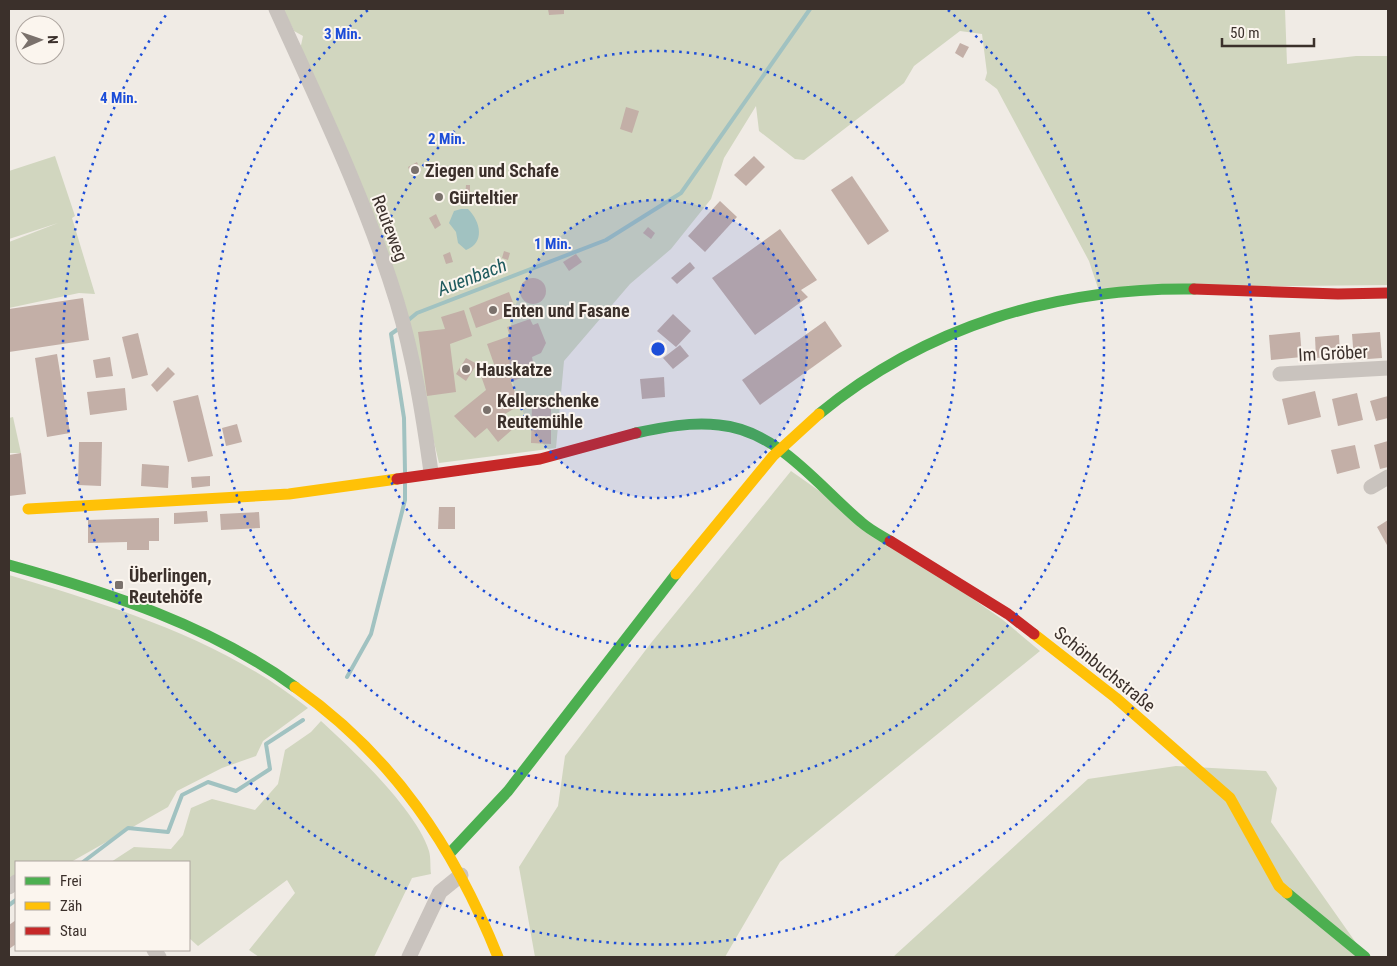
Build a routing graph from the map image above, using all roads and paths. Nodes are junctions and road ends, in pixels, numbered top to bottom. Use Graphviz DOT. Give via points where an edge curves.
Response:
graph roads {
  1 [pos="276,9"];
  2 [pos="1388,293"];
  3 [pos="1388,368"];
  4 [pos="1280,374"];
  5 [pos="780,449"];
  6 [pos="424,473"];
  7 [pos="1388,477"];
  8 [pos="1371,487"];
  9 [pos="28,509"];
  10 [pos="9,564"];
  11 [pos="450,853"];
  12 [pos="461,875"];
  13 [pos="409,957"];
  14 [pos="498,957"];
  15 [pos="1365,957"];
  1 -- 6 [label="street, Reuteweg" via="349,176 398,303 421,399"];
  2 -- 5 [label="street" via="1320,294 1187,288 1112,292 1033,306 952,333 889,365 819,414"];
  3 -- 4 [label="street, Im Gröber"];
  5 -- 6 [label="street" via="755,435 722,425 682,424 540,459"];
  5 -- 11 [label="street" via="707,536 500,801"];
  5 -- 15 [label="street, Schönbuchstraße" via="863,524 1008,614 1116,698 1230,798 1279,886"];
  6 -- 9 [label="street" via="289,494"];
  7 -- 8 [label="street"];
  10 -- 11 [label="street" via="128,601 221,640 269,667 358,738 418,805"];
  11 -- 12 [label="street"];
  12 -- 13 [label="street" via="440,892"];
  12 -- 14 [label="street"];
}
